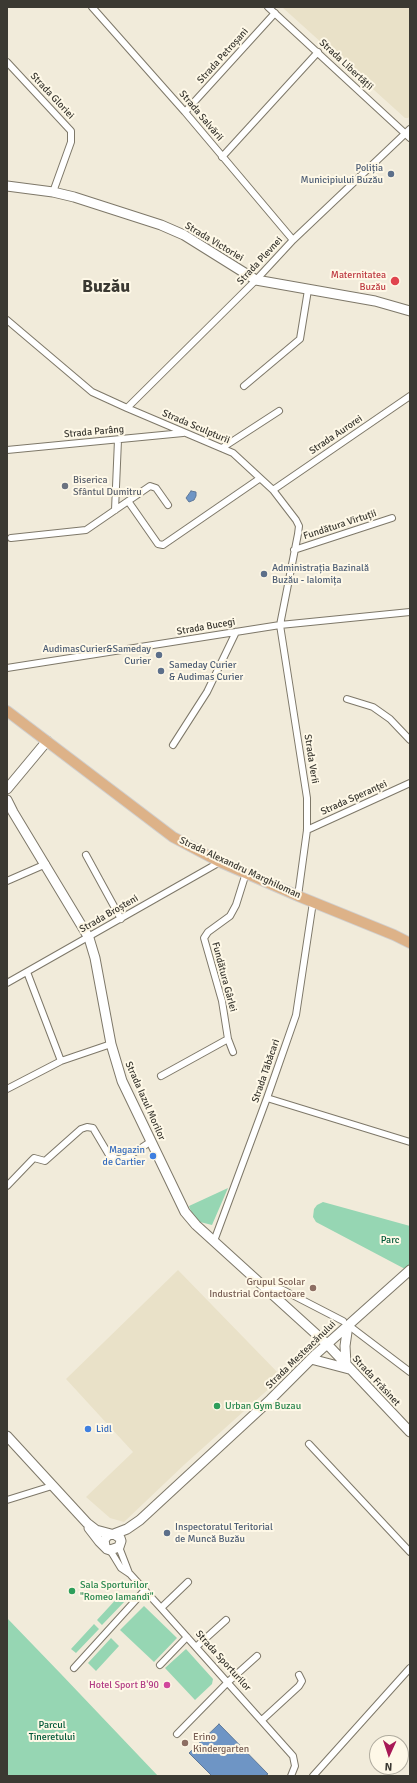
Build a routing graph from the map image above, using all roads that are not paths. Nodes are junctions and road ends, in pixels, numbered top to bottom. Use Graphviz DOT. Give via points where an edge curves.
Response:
graph roads {
  1 [pos="92,7"];
  2 [pos="268,7"];
  3 [pos="275,13"];
  4 [pos="318,52"];
  5 [pos="7,62"];
  6 [pos="186,112"];
  7 [pos="409,134"];
  8 [pos="222,156"];
  9 [pos="7,186"];
  10 [pos="53,192"];
  11 [pos="293,240"];
  12 [pos="256,280"];
  13 [pos="308,290"];
  14 [pos="410,311"];
  15 [pos="7,320"];
  16 [pos="244,386"];
  17 [pos="410,396"];
  18 [pos="127,408"];
  19 [pos="279,411"];
  20 [pos="183,433"];
  21 [pos="118,440"];
  22 [pos="222,448"];
  23 [pos="7,450"];
  24 [pos="259,479"];
  25 [pos="273,490"];
  26 [pos="128,501"];
  27 [pos="168,505"];
  28 [pos="115,510"];
  29 [pos="392,518"];
  30 [pos="11,538"];
  31 [pos="294,550"];
  32 [pos="410,612"];
  33 [pos="280,625"];
  34 [pos="236,632"];
  35 [pos="7,668"];
  36 [pos="347,699"];
  37 [pos="7,711"];
  38 [pos="410,740"];
  39 [pos="47,741"];
  40 [pos="173,745"];
  41 [pos="410,784"];
  42 [pos="7,789"];
  43 [pos="7,800"];
  44 [pos="307,830"];
  45 [pos="86,855"];
  46 [pos="220,862"];
  47 [pos="46,864"];
  48 [pos="246,873"];
  49 [pos="7,881"];
  50 [pos="298,896"];
  51 [pos="314,902"];
  52 [pos="121,919"];
  53 [pos="89,938"];
  54 [pos="410,943"];
  55 [pos="27,972"];
  56 [pos="7,983"];
  57 [pos="228,1040"];
  58 [pos="111,1044"];
  59 [pos="233,1052"];
  60 [pos="61,1061"];
  61 [pos="161,1076"];
  62 [pos="7,1089"];
  63 [pos="267,1098"];
  64 [pos="150,1142"];
  65 [pos="410,1142"];
  66 [pos="7,1186"];
  67 [pos="214,1241"];
  68 [pos="410,1270"];
  69 [pos="263,1286"];
  70 [pos="346,1323"];
  71 [pos="327,1344"];
  72 [pos="311,1359"];
  73 [pos="348,1367"];
  74 [pos="410,1372"];
  75 [pos="410,1432"];
  76 [pos="7,1436"];
  77 [pos="309,1444"];
  78 [pos="52,1486"];
  79 [pos="7,1500"];
  80 [pos="137,1522"];
  81 [pos="87,1523"];
  82 [pos="112,1534"];
  83 [pos="114,1547"];
  84 [pos="410,1552"];
  85 [pos="130,1574"];
  86 [pos="188,1582"];
  87 [pos="144,1590"];
  88 [pos="161,1608"];
  89 [pos="226,1620"];
  90 [pos="187,1637"];
  91 [pos="196,1647"];
  92 [pos="258,1656"];
  93 [pos="160,1666"];
  94 [pos="74,1668"];
  95 [pos="410,1668"];
  96 [pos="299,1675"];
  97 [pos="228,1682"];
  98 [pos="262,1720"];
  99 [pos="177,1734"];
  100 [pos="291,1776"];
  101 [pos="313,1776"];
  1 -- 6 [label="street, Strada Salvării"];
  2 -- 3 [label="street, Strada Libertății"];
  3 -- 4 [label="street, Strada Libertății"];
  3 -- 6 [label="street, Strada Petroșani"];
  4 -- 7 [label="street, Strada Libertății"];
  4 -- 8 [label="street"];
  5 -- 10 [label="street, Strada Gloriei" via="72,134"];
  6 -- 8 [label="street, Strada Salvării"];
  7 -- 11 [label="street, Strada Plevnei"];
  8 -- 11 [label="street, Strada Salvării"];
  9 -- 10 [label="street, Strada Victoriei"];
  10 -- 12 [label="street, Strada Victoriei" via="184,235"];
  11 -- 12 [label="street, Strada Plevnei"];
  12 -- 13 [label="street, Strada Victoriei"];
  12 -- 18 [label="street, Strada Plevnei"];
  13 -- 14 [label="street, Strada Victoriei" via="375,301"];
  13 -- 16 [label="street" via="300,339"];
  15 -- 18 [label="street, Strada Sculpturii" via="92,392"];
  17 -- 25 [label="street, Strada Aurorei"];
  18 -- 20 [label="street, Strada Sculpturii"];
  19 -- 22 [label="street"];
  20 -- 21 [label="street, Strada Parâng"];
  20 -- 22 [label="street, Strada Sculpturii"];
  21 -- 23 [label="street, Strada Parâng"];
  21 -- 28 [label="street"];
  22 -- 24 [label="street, Strada Sculpturii" via="233,453"];
  24 -- 25 [label="street, Strada Sculpturii"];
  24 -- 26 [label="street" via="163,546 158,544"];
  25 -- 31 [label="street, Strada Sculpturii" via="294,516 298,526"];
  26 -- 27 [label="street" via="152,486"];
  26 -- 28 [label="street"];
  28 -- 30 [label="street" via="84,530"];
  29 -- 31 [label="street, Fundătura Virtuții"];
  31 -- 33 [label="street, Strada Sculpturii"];
  32 -- 33 [label="street, Strada Bucegi"];
  33 -- 34 [label="street, Strada Bucegi"];
  33 -- 44 [label="street, Strada Verii" via="306,798"];
  34 -- 35 [label="street, Strada Bucegi"];
  34 -- 40 [label="street" via="206,692"];
  36 -- 38 [label="street" via="373,706"];
  37 -- 39 [label="main road, Strada Alexandru Marghiloman"];
  39 -- 42 [label="street"];
  39 -- 46 [label="main road, Strada Alexandru Marghiloman" via="156,826"];
  41 -- 44 [label="street, Strada Speranței"];
  43 -- 47 [label="street, Strada Iazul Morilor"];
  44 -- 50 [label="street, Strada Verii"];
  45 -- 52 [label="street"];
  46 -- 48 [label="main road, Strada Alexandru Marghiloman"];
  46 -- 52 [label="street, Strada Broșteni"];
  47 -- 49 [label="street"];
  47 -- 53 [label="street, Strada Iazul Morilor"];
  48 -- 50 [label="main road, Strada Alexandru Marghiloman"];
  48 -- 57 [label="street, Fundătura Gârlei" via="230,916 204,938 222,1001"];
  50 -- 51 [label="main road, Strada Alexandru Marghiloman"];
  51 -- 54 [label="main road, Strada Alexandru Marghiloman"];
  51 -- 63 [label="street, Strada Tăbăcari" via="296,1016"];
  52 -- 53 [label="street, Strada Broșteni"];
  53 -- 55 [label="street, Strada Broșteni"];
  53 -- 58 [label="street, Strada Iazul Morilor"];
  55 -- 56 [label="street, Strada Broșteni"];
  55 -- 60 [label="street"];
  57 -- 59 [label="street, Fundătura Gârlei"];
  57 -- 61 [label="street"];
  58 -- 60 [label="street"];
  58 -- 64 [label="street, Strada Iazul Morilor" via="122,1081"];
  60 -- 62 [label="street"];
  63 -- 65 [label="street"];
  63 -- 67 [label="street, Strada Tăbăcari"];
  64 -- 66 [label="street" via="126,1158 118,1159 109,1155 93,1128 87,1127 81,1129 45,1161 34,1158"];
  64 -- 67 [label="street, Strada Iazul Morilor" via="185,1212"];
  67 -- 69 [label="street, Strada Iazul Morilor"];
  68 -- 70 [label="street, Strada Mesteacănului"];
  69 -- 70 [label="street" via="283,1290"];
  69 -- 71 [label="street, Strada Iazul Morilor"];
  70 -- 71 [label="street, Strada Mesteacănului"];
  70 -- 73 [label="street" via="345,1346"];
  70 -- 74 [label="street"];
  71 -- 72 [label="street, Strada Mesteacănului"];
  71 -- 73 [label="street, Strada Frăsinet"];
  72 -- 73 [label="street"];
  72 -- 80 [label="street, Strada Mesteacănului"];
  73 -- 75 [label="street, Strada Frăsinet"];
  76 -- 78 [label="street, Strada Sporturilor"];
  77 -- 84 [label="street"];
  78 -- 79 [label="street"];
  78 -- 81 [label="street, Strada Sporturilor"];
  80 -- 82 [label="street, Strada Mesteacănului"];
  80 -- 83 [label="street, Strada Mesteacănului"];
  81 -- 82 [label="street, Strada Sporturilor" via="96,1530"];
  81 -- 83 [label="street, Strada Sporturilor" via="92,1533"];
  82 -- 83 [label="street" via="120,1538"];
  82 -- 83 [label="street" via="105,1537"];
  83 -- 85 [label="street, Strada Sporturilor"];
  83 -- 85 [label="street, Strada Sporturilor" via="117,1563"];
  85 -- 87 [label="street, Strada Sporturilor"];
  86 -- 88 [label="street"];
  87 -- 88 [label="street, Strada Sporturilor"];
  87 -- 94 [label="street"];
  88 -- 90 [label="street, Strada Sporturilor"];
  89 -- 91 [label="street"];
  90 -- 91 [label="street, Strada Sporturilor"];
  90 -- 93 [label="street"];
  91 -- 97 [label="street, Strada Sporturilor"];
  92 -- 97 [label="street"];
  95 -- 101 [label="street"];
  96 -- 98 [label="street" via="302,1681 299,1686"];
  97 -- 98 [label="street, Strada Sporturilor"];
  97 -- 99 [label="street"];
  98 -- 100 [label="street, Strada Sporturilor" via="293,1756 295,1766"];
}
